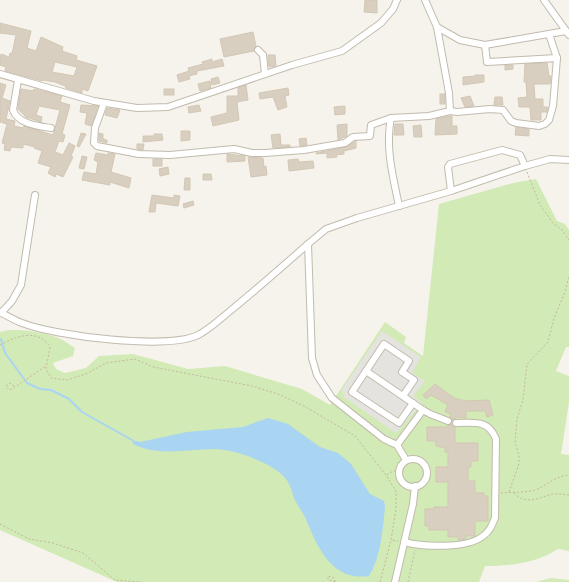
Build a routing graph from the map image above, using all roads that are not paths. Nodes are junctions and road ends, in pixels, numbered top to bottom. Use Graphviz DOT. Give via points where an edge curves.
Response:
graph roads {
  1 [pos="397,0"];
  2 [pos="425,0"];
  3 [pos="544,0"];
  4 [pos="437,27"];
  5 [pos="568,33"];
  6 [pos="549,34"];
  7 [pos="485,45"];
  8 [pos="258,50"];
  9 [pos="557,58"];
  10 [pos="0,74"];
  11 [pos="266,74"];
  12 [pos="18,80"];
  13 [pos="104,103"];
  14 [pos="450,111"];
  15 [pos="390,118"];
  16 [pos="51,128"];
  17 [pos="569,160"];
  18 [pos="525,166"];
  19 [pos="451,191"];
  20 [pos="35,195"];
  21 [pos="400,206"];
  22 [pos="308,244"];
  23 [pos="0,313"];
  24 [pos="366,371"];
  25 [pos="403,396"];
  26 [pos="413,403"];
  27 [pos="423,410"];
  28 [pos="448,421"];
  29 [pos="456,423"];
  30 [pos="397,445"];
  31 [pos="406,460"];
  32 [pos="415,486"];
  33 [pos="404,542"];
  34 [pos="395,582"];
  1 -- 11 [label="street" via="384,20 342,51"];
  2 -- 4 [label="street"];
  3 -- 5 [label="street"];
  4 -- 7 [label="street" via="460,40"];
  4 -- 14 [label="street"];
  5 -- 6 [label="street"];
  6 -- 7 [label="street"];
  6 -- 9 [label="street"];
  7 -- 9 [label="street" via="486,62"];
  8 -- 11 [label="street" via="262,55"];
  9 -- 14 [label="street" via="553,106 549,120 545,124 539,126 516,123 511,121 503,110"];
  10 -- 12 [label="street"];
  11 -- 13 [label="street" via="168,107 137,108"];
  12 -- 13 [label="street"];
  12 -- 16 [label="street" via="13,110 15,114 32,125"];
  13 -- 15 [label="street" via="95,128 94,143 97,146 139,154 170,155 234,149 252,153 304,150 345,143 353,137 370,136 371,125"];
  14 -- 15 [label="street" via="429,116"];
  15 -- 21 [label="street" via="390,161"];
  17 -- 18 [label="street" via="550,159"];
  18 -- 19 [label="street"];
  18 -- 19 [label="street" via="520,155 502,150 450,164 448,167"];
  19 -- 21 [label="street"];
  20 -- 23 [label="street" via="21,285 12,301"];
  21 -- 22 [label="street" via="326,229"];
  22 -- 23 [label="street" via="210,327 186,340 131,341 72,335 23,324"];
  22 -- 30 [label="street" via="312,358 317,375 332,398 384,439"];
  24 -- 25 [label="street"];
  24 -- 25 [label="street" via="384,344 409,361 402,372 414,380"];
  24 -- 26 [label="street" via="352,392 372,406 399,423"];
  25 -- 26 [label="street"];
  26 -- 27 [label="street"];
  27 -- 28 [label="street"];
  27 -- 30 [label="street"];
  29 -- 33 [label="street" via="483,424 492,429 496,438 495,518 491,529 468,544 416,545"];
  30 -- 31 [label="street"];
  31 -- 32 [label="street" via="401,465 400,478 405,484"];
  31 -- 32 [label="street" via="420,460 427,469 425,480"];
  32 -- 33 [label="street"];
  33 -- 34 [label="street"];
}
